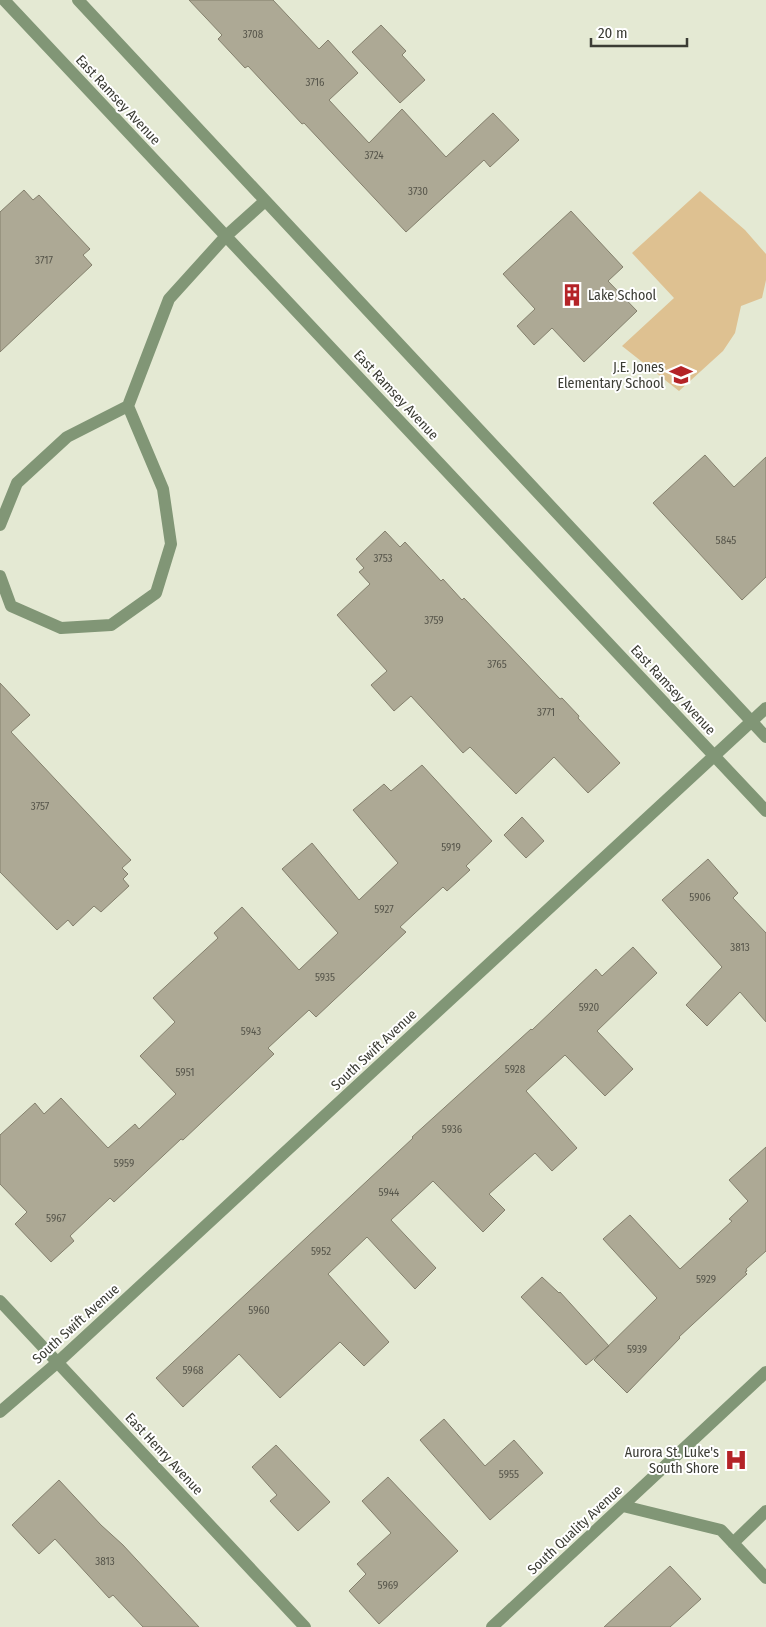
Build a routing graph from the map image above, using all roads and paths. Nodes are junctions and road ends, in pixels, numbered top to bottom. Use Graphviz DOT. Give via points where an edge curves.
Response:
graph roads {
  1 [pos="4,0"];
  2 [pos="78,0"];
  3 [pos="265,201"];
  4 [pos="226,236"];
  5 [pos="128,406"];
  6 [pos="0,525"];
  7 [pos="0,576"];
  8 [pos="766,708"];
  9 [pos="751,722"];
  10 [pos="766,737"];
  11 [pos="714,756"];
  12 [pos="766,811"];
  13 [pos="0,1301"];
  14 [pos="58,1362"];
  15 [pos="766,1372"];
  16 [pos="0,1412"];
  17 [pos="623,1506"];
  18 [pos="766,1511"];
  19 [pos="733,1543"];
  20 [pos="766,1578"];
  21 [pos="305,1627"];
  22 [pos="492,1627"];
  1 -- 4 [label="street, East Ramsey Avenue"];
  2 -- 3 [label="street"];
  3 -- 4 [label="street"];
  3 -- 9 [label="street"];
  4 -- 5 [label="street" via="169,299"];
  4 -- 11 [label="street, East Ramsey Avenue"];
  5 -- 6 [label="street" via="67,437 17,483"];
  5 -- 7 [label="street" via="163,489 171,544 156,593 111,625 61,628 11,606"];
  8 -- 9 [label="street, South Swift Avenue"];
  9 -- 10 [label="street"];
  9 -- 11 [label="street, South Swift Avenue"];
  11 -- 12 [label="street, East Ramsey Avenue"];
  11 -- 14 [label="street, South Swift Avenue"];
  13 -- 14 [label="street, East Henry Avenue"];
  14 -- 16 [label="street, South Swift Avenue"];
  14 -- 21 [label="street, East Henry Avenue"];
  15 -- 17 [label="street, South Quality Avenue"];
  17 -- 19 [label="street" via="721,1530"];
  17 -- 22 [label="street, South Quality Avenue"];
  18 -- 19 [label="street"];
  19 -- 20 [label="street"];
}
